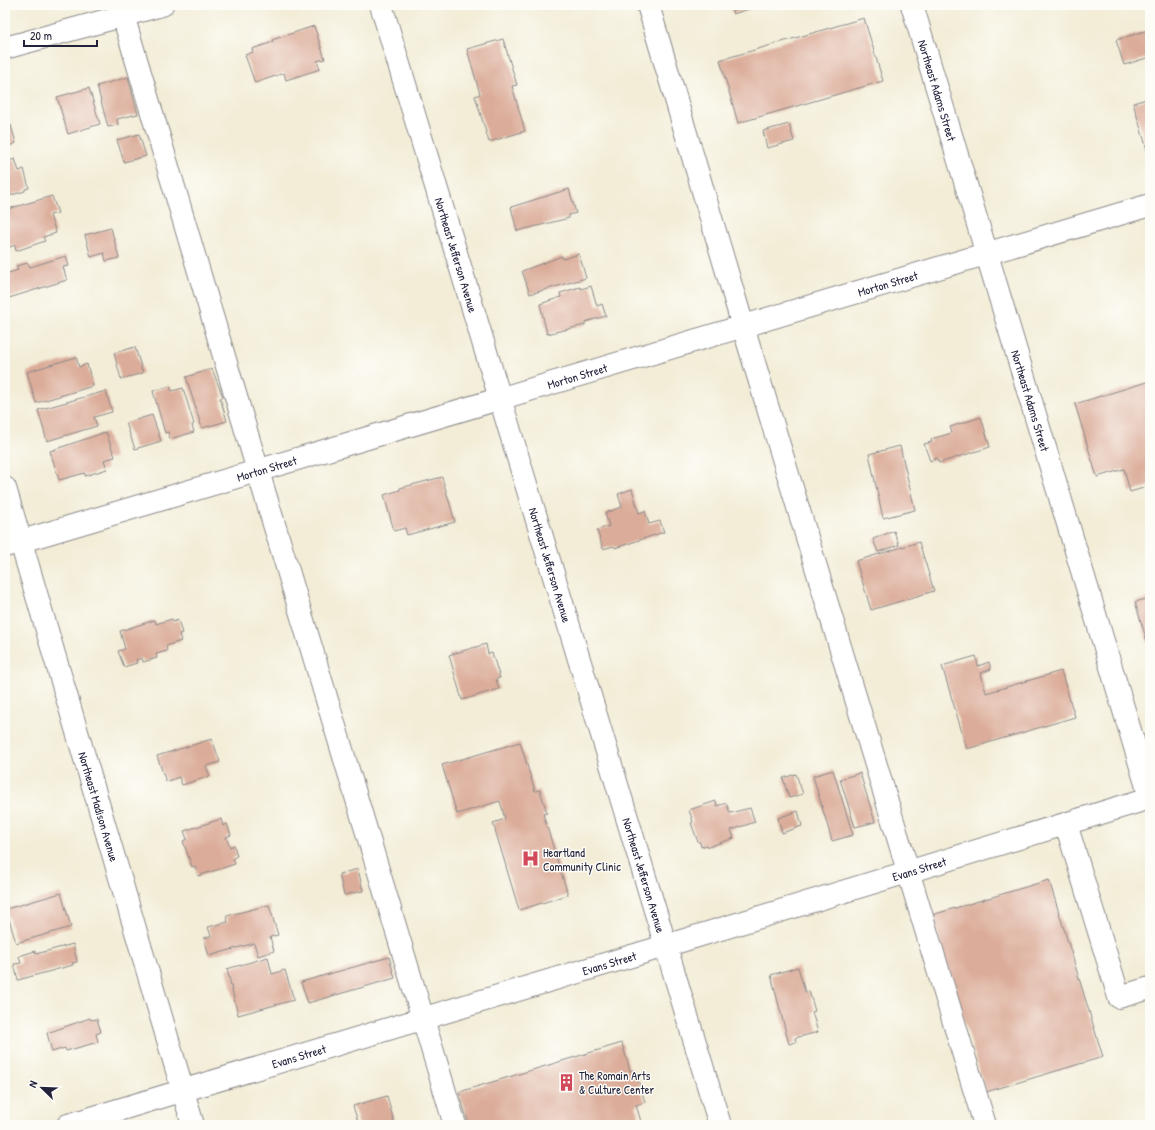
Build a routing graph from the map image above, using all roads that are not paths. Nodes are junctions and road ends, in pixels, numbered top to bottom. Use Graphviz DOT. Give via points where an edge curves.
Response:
graph roads {
  1 [pos="162,5"];
  2 [pos="381,5"];
  3 [pos="648,5"];
  4 [pos="912,5"];
  5 [pos="122,11"];
  6 [pos="5,48"];
  7 [pos="1150,205"];
  8 [pos="986,253"];
  9 [pos="742,326"];
  10 [pos="498,398"];
  11 [pos="258,471"];
  12 [pos="5,488"];
  13 [pos="13,544"];
  14 [pos="1150,798"];
  15 [pos="1066,824"];
  16 [pos="907,872"];
  17 [pos="665,946"];
  18 [pos="1150,988"];
  19 [pos="422,1018"];
  20 [pos="182,1090"];
  21 [pos="68,1125"];
  22 [pos="192,1125"];
  23 [pos="455,1125"];
  24 [pos="720,1125"];
  25 [pos="985,1125"];
  1 -- 5 [label="street"];
  2 -- 10 [label="street, Northeast Jefferson Avenue"];
  3 -- 9 [label="street"];
  4 -- 8 [label="street, Northeast Adams Street"];
  5 -- 6 [label="street"];
  5 -- 11 [label="street"];
  7 -- 8 [label="street, Morton Street"];
  8 -- 9 [label="street, Morton Street"];
  8 -- 14 [label="street, Northeast Adams Street"];
  9 -- 10 [label="street, Morton Street"];
  9 -- 16 [label="street"];
  10 -- 11 [label="street, Morton Street"];
  10 -- 17 [label="street, Northeast Jefferson Avenue"];
  11 -- 13 [label="street, Morton Street"];
  11 -- 19 [label="street"];
  12 -- 13 [label="street, Northeast Madison Avenue"];
  13 -- 20 [label="street, Northeast Madison Avenue"];
  14 -- 15 [label="street, Evans Street"];
  15 -- 16 [label="street, Evans Street"];
  15 -- 18 [label="street" via="1119,997"];
  16 -- 17 [label="street, Evans Street"];
  16 -- 25 [label="street"];
  17 -- 19 [label="street, Evans Street"];
  17 -- 24 [label="street, Northeast Jefferson Avenue"];
  19 -- 20 [label="street, Evans Street"];
  19 -- 23 [label="street"];
  20 -- 21 [label="street, Evans Street"];
  20 -- 22 [label="street, Northeast Madison Avenue"];
}
